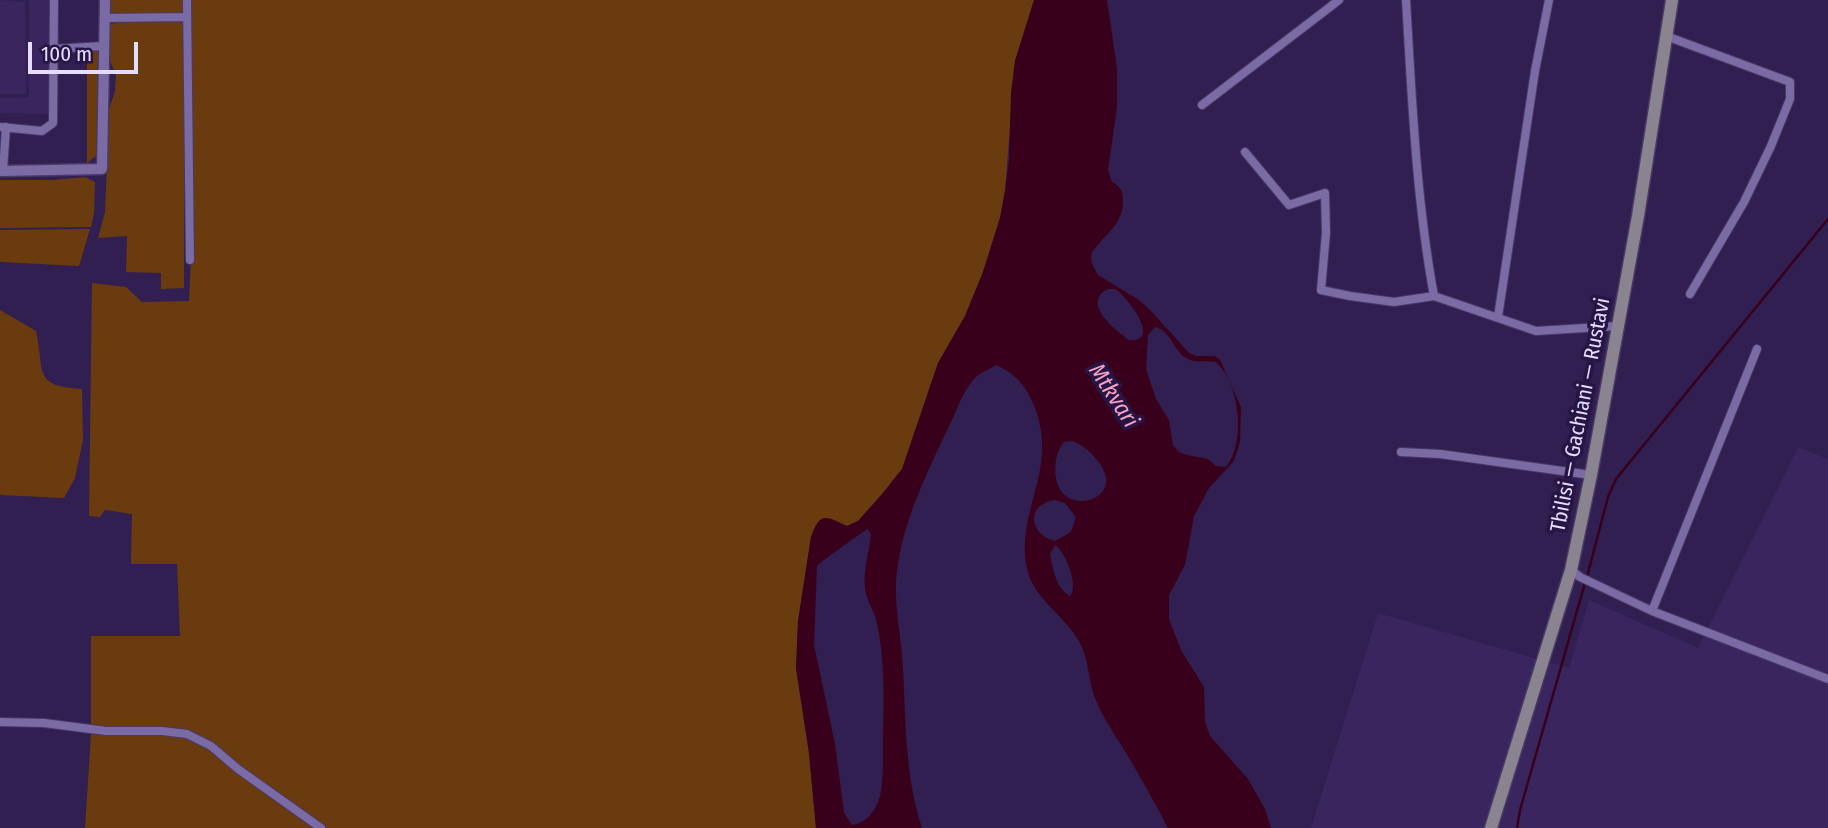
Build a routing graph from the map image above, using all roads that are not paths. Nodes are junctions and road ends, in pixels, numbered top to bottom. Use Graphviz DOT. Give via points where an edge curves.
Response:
graph roads {
  1 [pos="54,0"];
  2 [pos="105,0"];
  3 [pos="187,0"];
  4 [pos="1339,0"];
  5 [pos="1406,0"];
  6 [pos="1549,0"];
  7 [pos="1672,0"];
  8 [pos="187,17"];
  9 [pos="104,19"];
  10 [pos="1666,36"];
  11 [pos="103,46"];
  12 [pos="53,49"];
  13 [pos="1202,106"];
  14 [pos="3,127"];
  15 [pos="1245,152"];
  16 [pos="1,171"];
  17 [pos="190,260"];
  18 [pos="1690,293"];
  19 [pos="1434,296"];
  20 [pos="1498,317"];
  21 [pos="1617,326"];
  22 [pos="1757,349"];
  23 [pos="1401,452"];
  24 [pos="1591,475"];
  25 [pos="1575,573"];
  26 [pos="1652,611"];
  27 [pos="1828,679"];
  28 [pos="0,722"];
  29 [pos="321,828"];
  30 [pos="1492,828"];
  1 -- 12 [label="street"];
  2 -- 9 [label="street"];
  3 -- 8 [label="street"];
  4 -- 13 [label="street"];
  5 -- 19 [label="street" via="1418,170"];
  6 -- 20 [label="street"];
  7 -- 10 [label="main road, Tbilisi — Gachiani — Rustavi"];
  8 -- 9 [label="street"];
  8 -- 17 [label="street"];
  9 -- 11 [label="street"];
  10 -- 18 [label="street" via="1790,82 1790,99 1771,146"];
  10 -- 21 [label="main road, Tbilisi — Gachiani — Rustavi"];
  11 -- 12 [label="street"];
  11 -- 16 [label="street" via="102,169"];
  12 -- 14 [label="street" via="53,123 42,131"];
  14 -- 16 [label="street"];
  15 -- 19 [label="street" via="1289,205 1325,193 1321,290 1394,302"];
  19 -- 20 [label="street"];
  20 -- 21 [label="street" via="1536,331"];
  21 -- 24 [label="main road, Tbilisi — Gachiani — Rustavi"];
  22 -- 26 [label="street"];
  23 -- 24 [label="street"];
  24 -- 25 [label="main road, Tbilisi — Gachiani — Rustavi"];
  25 -- 26 [label="street"];
  25 -- 30 [label="main road, Tbilisi — Gachiani — Rustavi"];
  26 -- 27 [label="street"];
  28 -- 29 [label="street" via="187,734 211,746"];
}
